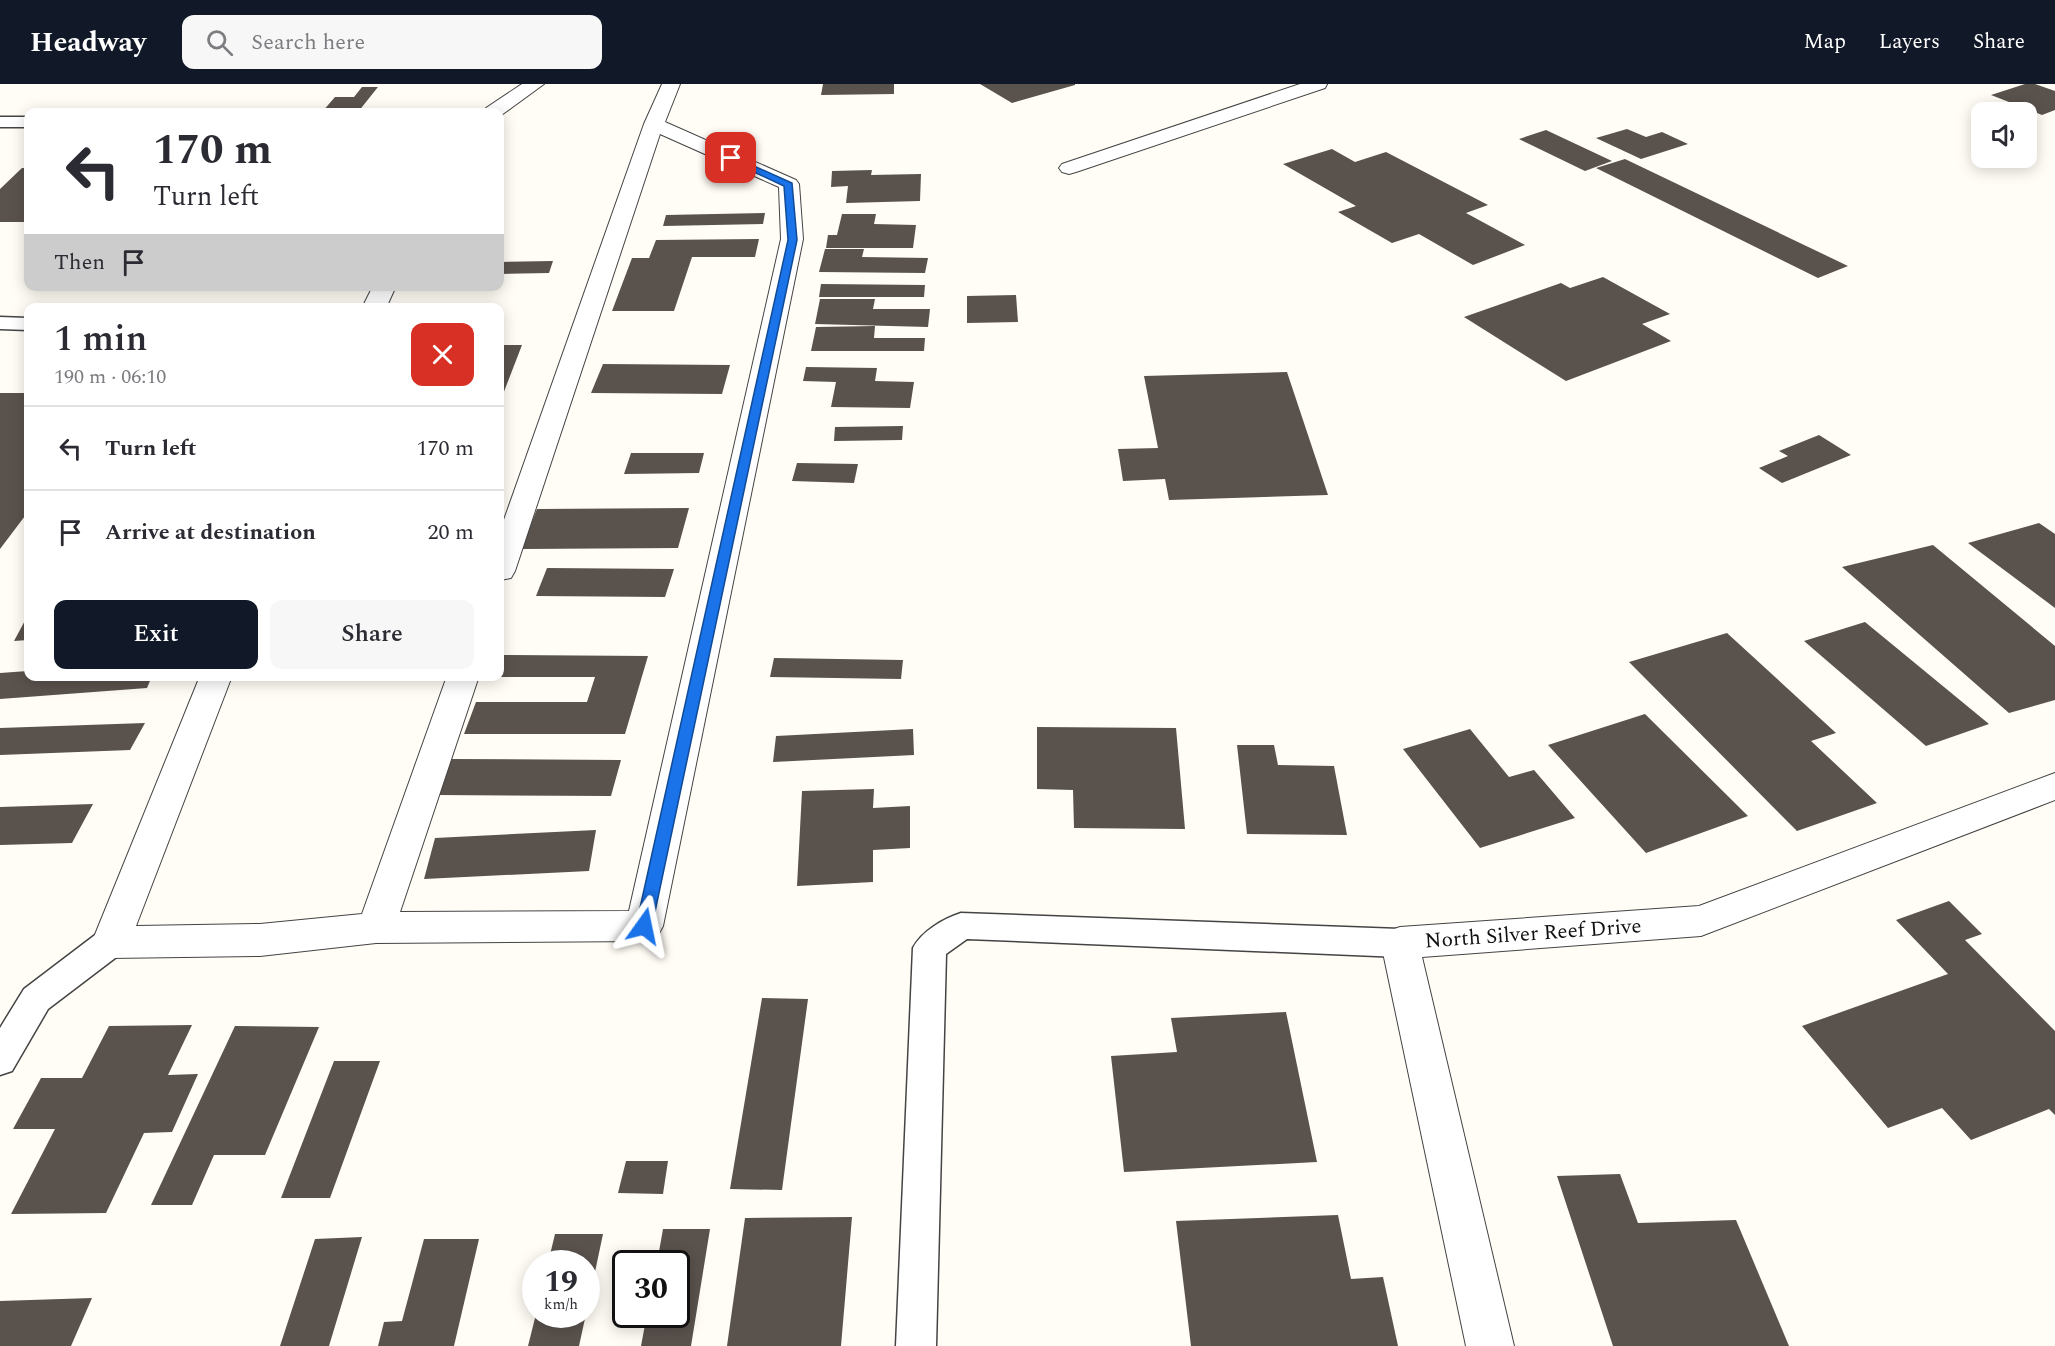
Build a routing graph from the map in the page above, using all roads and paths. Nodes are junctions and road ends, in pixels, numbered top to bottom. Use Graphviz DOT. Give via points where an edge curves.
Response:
graph roads {
  1 [pos="535,84"];
  2 [pos="671,84"];
  3 [pos="1318,84"];
  4 [pos="499,108"];
  5 [pos="0,122"];
  6 [pos="24,122"];
  7 [pos="654,124"];
  8 [pos="1070,168"];
  9 [pos="0,323"];
  10 [pos="24,324"];
  11 [pos="504,559"];
  12 [pos="214,681"];
  13 [pos="461,681"];
  14 [pos="2055,786"];
  15 [pos="376,928"];
  16 [pos="111,942"];
  17 [pos="1400,943"];
  18 [pos="0,1060"];
  19 [pos="916,1346"];
  20 [pos="1490,1346"];
  1 -- 4 [label="street"];
  2 -- 7 [label="street"];
  3 -- 8 [label="street"];
  5 -- 6 [label="lane"];
  7 -- 11 [label="street"];
  7 -- 15 [label="street" via="789,184 792,240 644,926"];
  9 -- 10 [label="lane"];
  12 -- 16 [label="street"];
  13 -- 15 [label="street"];
  14 -- 17 [label="street, North Silver Reef Drive" via="1701,921"];
  15 -- 16 [label="street" via="260,940"];
  16 -- 18 [label="lane" via="36,999"];
  17 -- 19 [label="lane" via="961,926 930,948"];
  17 -- 20 [label="street, North Silver Reef Drive"];
}
